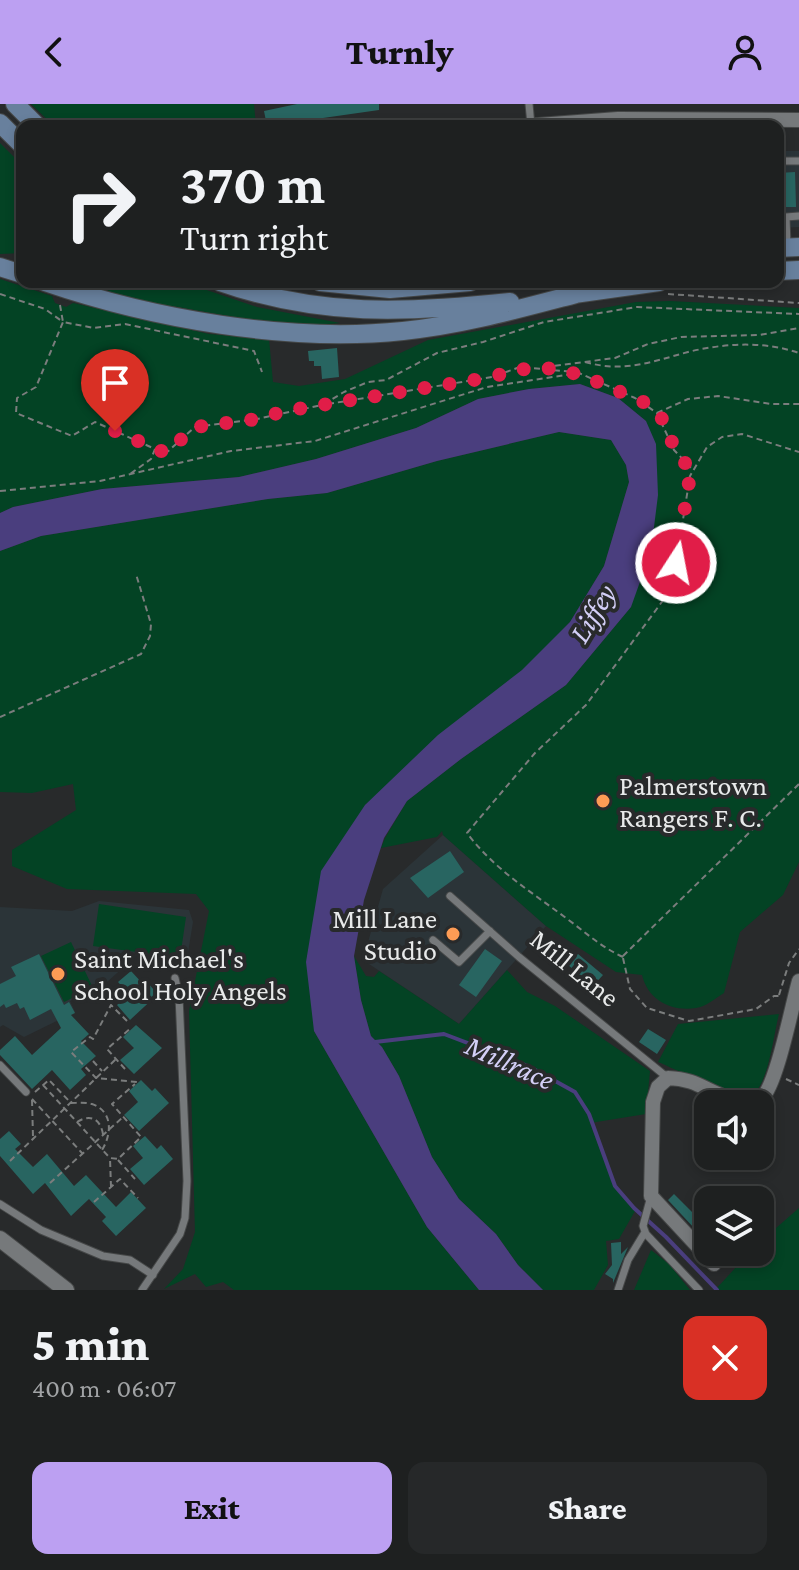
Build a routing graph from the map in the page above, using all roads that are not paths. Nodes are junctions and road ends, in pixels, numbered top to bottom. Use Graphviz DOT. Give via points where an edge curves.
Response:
graph roads {
  1 [pos="15,104"];
  2 [pos="31,120"];
  3 [pos="605,120"];
  4 [pos="799,120"];
  5 [pos="0,123"];
  6 [pos="16,139"];
  7 [pos="784,227"];
  8 [pos="788,248"];
  9 [pos="71,288"];
  10 [pos="242,288"];
  11 [pos="380,288"];
  12 [pos="401,288"];
  13 [pos="618,288"];
  14 [pos="576,294"];
  15 [pos="450,896"];
  16 [pos="490,931"];
  17 [pos="433,940"];
  18 [pos="175,978"];
  19 [pos="799,981"];
  20 [pos="0,1065"];
  21 [pos="668,1078"];
  22 [pos="29,1095"];
  23 [pos="651,1196"];
  24 [pos="0,1204"];
  25 [pos="645,1232"];
  26 [pos="0,1239"];
  27 [pos="694,1242"];
  28 [pos="153,1275"];
  29 [pos="66,1290"];
  30 [pos="142,1290"];
  31 [pos="618,1290"];
  32 [pos="699,1290"];
  1 -- 2 [label="main road"];
  3 -- 4 [label="street"];
  5 -- 6 [label="main road"];
  7 -- 8 [label="lane"];
  9 -- 14 [label="main road" via="229,327 351,333 457,323"];
  10 -- 14 [label="main road" via="294,302 388,311"];
  11 -- 12 [label="main road"];
  13 -- 14 [label="main road"];
  15 -- 16 [label="lane, Mill Lane"];
  16 -- 17 [label="lane" via="459,962"];
  16 -- 21 [label="lane, Mill Lane"];
  18 -- 28 [label="lane" via="185,1218"];
  19 -- 21 [label="street, Mill Lane" via="763,1097 754,1103 687,1079"];
  20 -- 22 [label="lane"];
  21 -- 23 [label="street" via="653,1102"];
  23 -- 25 [label="lane"];
  23 -- 27 [label="street"];
  24 -- 28 [label="lane" via="41,1230 103,1256 130,1260"];
  25 -- 31 [label="lane"];
  25 -- 32 [label="lane"];
  26 -- 29 [label="street"];
  28 -- 30 [label="lane"];
}
